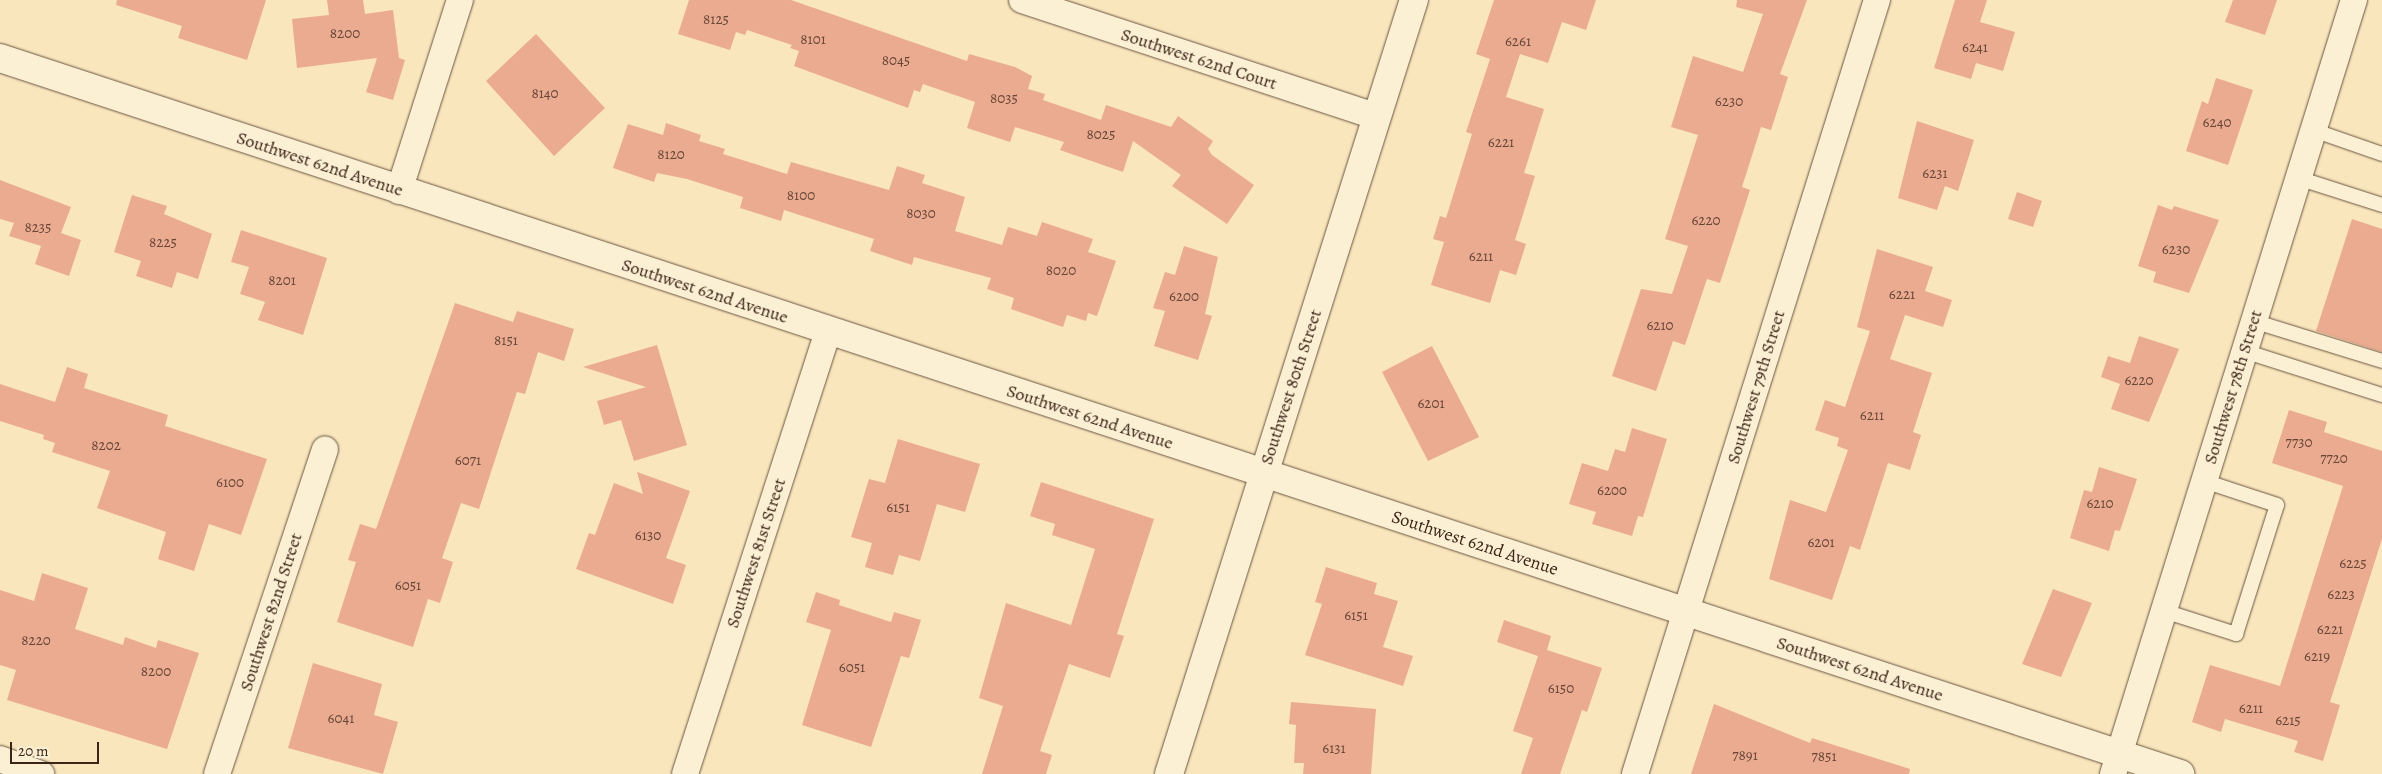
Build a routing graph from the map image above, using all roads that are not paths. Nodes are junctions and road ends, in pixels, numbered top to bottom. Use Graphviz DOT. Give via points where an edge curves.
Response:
graph roads {
  1 [pos="460,0"];
  2 [pos="1022,0"];
  3 [pos="1414,0"];
  4 [pos="1877,0"];
  5 [pos="2354,0"];
  6 [pos="0,58"];
  7 [pos="1377,117"];
  8 [pos="2313,130"];
  9 [pos="2382,154"];
  10 [pos="2298,178"];
  11 [pos="399,191"];
  12 [pos="2382,205"];
  13 [pos="2253,321"];
  14 [pos="828,332"];
  15 [pos="2244,351"];
  16 [pos="2382,361"];
  17 [pos="2382,396"];
  18 [pos="325,450"];
  19 [pos="1263,474"];
  20 [pos="2204,481"];
  21 [pos="2164,611"];
  22 [pos="1685,612"];
  23 [pos="0,759"];
  24 [pos="2116,764"];
  25 [pos="41,774"];
  26 [pos="217,774"];
  27 [pos="685,774"];
  28 [pos="1169,774"];
  29 [pos="1635,774"];
  30 [pos="2180,774"];
  1 -- 11 [label="street"];
  2 -- 7 [label="street, Southwest 62nd Court"];
  3 -- 7 [label="street, Southwest 80th Street"];
  4 -- 22 [label="street, Southwest 79th Street"];
  5 -- 8 [label="street, Southwest 78th Street"];
  6 -- 11 [label="street, Southwest 62nd Avenue"];
  7 -- 19 [label="street, Southwest 80th Street"];
  8 -- 9 [label="lane"];
  8 -- 10 [label="street, Southwest 78th Street"];
  10 -- 12 [label="lane"];
  10 -- 13 [label="street, Southwest 78th Street"];
  11 -- 14 [label="street, Southwest 62nd Avenue"];
  13 -- 15 [label="street, Southwest 78th Street"];
  13 -- 16 [label="lane"];
  14 -- 19 [label="street, Southwest 62nd Avenue"];
  14 -- 27 [label="street, Southwest 81st Street"];
  15 -- 17 [label="lane"];
  15 -- 20 [label="street, Southwest 78th Street"];
  18 -- 26 [label="street, Southwest 82nd Street"];
  19 -- 22 [label="street, Southwest 62nd Avenue"];
  19 -- 28 [label="street, Southwest 80th Street"];
  20 -- 21 [label="street, Southwest 78th Street"];
  20 -- 21 [label="lane" via="2277,504 2236,634"];
  21 -- 24 [label="street, Southwest 78th Street"];
  22 -- 24 [label="street, Southwest 62nd Avenue"];
  22 -- 29 [label="street, Southwest 79th Street"];
  23 -- 25 [label="street"];
  24 -- 30 [label="street, Southwest 62nd Avenue"];
}
